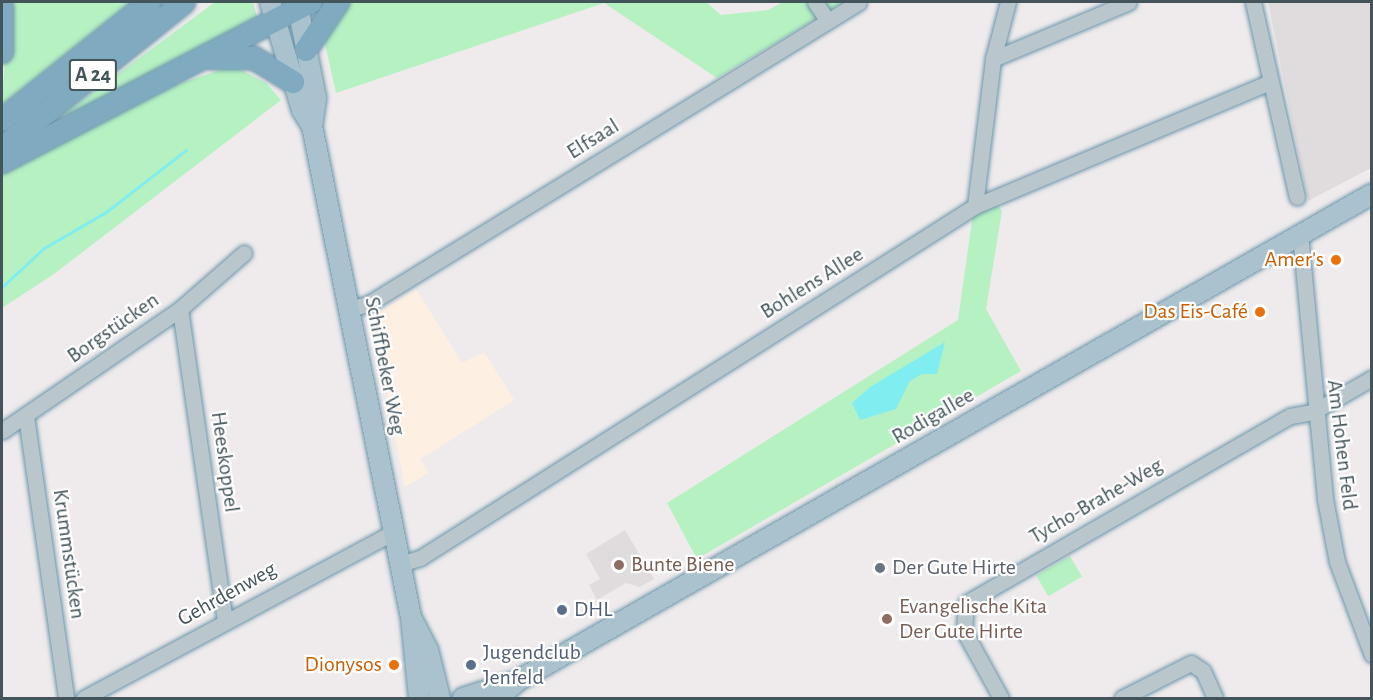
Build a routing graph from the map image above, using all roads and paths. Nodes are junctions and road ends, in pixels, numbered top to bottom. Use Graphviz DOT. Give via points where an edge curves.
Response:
graph roads {
  1 [pos="150,2"];
  2 [pos="184,2"];
  3 [pos="300,2"];
  4 [pos="338,2"];
  5 [pos="815,2"];
  6 [pos="859,2"];
  7 [pos="1008,2"];
  8 [pos="1129,2"];
  9 [pos="1253,2"];
  10 [pos="2,8"];
  11 [pos="272,12"];
  12 [pos="828,21"];
  13 [pos="306,50"];
  14 [pos="2,51"];
  15 [pos="993,59"];
  16 [pos="199,61"];
  17 [pos="293,82"];
  18 [pos="1270,82"];
  19 [pos="2,120"];
  20 [pos="312,126"];
  21 [pos="2,148"];
  22 [pos="2,162"];
  23 [pos="1371,194"];
  24 [pos="1298,197"];
  25 [pos="975,206"];
  26 [pos="1300,234"];
  27 [pos="244,253"];
  28 [pos="180,309"];
  29 [pos="349,309"];
  30 [pos="1371,378"];
  31 [pos="1313,412"];
  32 [pos="27,416"];
  33 [pos="2,431"];
  34 [pos="394,532"];
  35 [pos="400,564"];
  36 [pos="411,616"];
  37 [pos="225,620"];
  38 [pos="1371,655"];
  39 [pos="519,680"];
  40 [pos="66,699"];
  41 [pos="84,699"];
  42 [pos="419,699"];
  43 [pos="440,699"];
  44 [pos="464,699"];
  45 [pos="498,699"];
  46 [pos="1001,699"];
  47 [pos="1122,699"];
  48 [pos="1215,699"];
  1 -- 19 [label="highway, A 24"];
  2 -- 21 [label="highway, A 24"];
  3 -- 11 [label="highway"];
  3 -- 13 [label="main road, Schiffbeker Weg"];
  4 -- 13 [label="highway"];
  5 -- 12 [label="street"];
  6 -- 12 [label="street, Elfsaal"];
  7 -- 15 [label="street"];
  8 -- 15 [label="street"];
  9 -- 18 [label="street"];
  10 -- 14 [label="highway"];
  11 -- 16 [label="highway"];
  11 -- 17 [label="main road, Schiffbeker Weg"];
  12 -- 29 [label="street, Elfsaal" via="368,304"];
  13 -- 20 [label="main road, Schiffbeker Weg" via="316,98"];
  15 -- 25 [label="street"];
  16 -- 17 [label="highway" via="254,58"];
  16 -- 22 [label="highway"];
  17 -- 20 [label="main road, Schiffbeker Weg"];
  18 -- 24 [label="street"];
  18 -- 25 [label="street, Bohlens Allee"];
  20 -- 29 [label="main road, Schiffbeker Weg"];
  23 -- 26 [label="main road, Rodigallee"];
  25 -- 35 [label="street, Bohlens Allee" via="420,558"];
  26 -- 31 [label="street, Am Hohen Feld"];
  26 -- 39 [label="main road, Rodigallee"];
  27 -- 28 [label="street, Borgstücken"];
  28 -- 32 [label="street, Borgstücken"];
  28 -- 37 [label="street, Heeskoppel"];
  29 -- 34 [label="main road, Schiffbeker Weg"];
  30 -- 31 [label="street"];
  31 -- 38 [label="street, Am Hohen Feld" via="1336,562"];
  31 -- 46 [label="street, Tycho-Brahe-Weg" via="1290,416 966,603 964,632"];
  32 -- 33 [label="street, Borgstücken"];
  32 -- 40 [label="street, Krummstücken"];
  34 -- 35 [label="main road, Schiffbeker Weg"];
  34 -- 37 [label="street, Gehrdenweg"];
  35 -- 36 [label="main road, Schiffbeker Weg"];
  36 -- 42 [label="main road, Schiffbeker Weg"];
  36 -- 43 [label="main road, Schiffbeker Weg" via="428,650"];
  37 -- 41 [label="street, Gehrdenweg"];
  39 -- 44 [label="main road, Rodigallee"];
  39 -- 45 [label="main road, Rodigallee"];
  47 -- 48 [label="street" via="1191,663 1203,671"];
}
